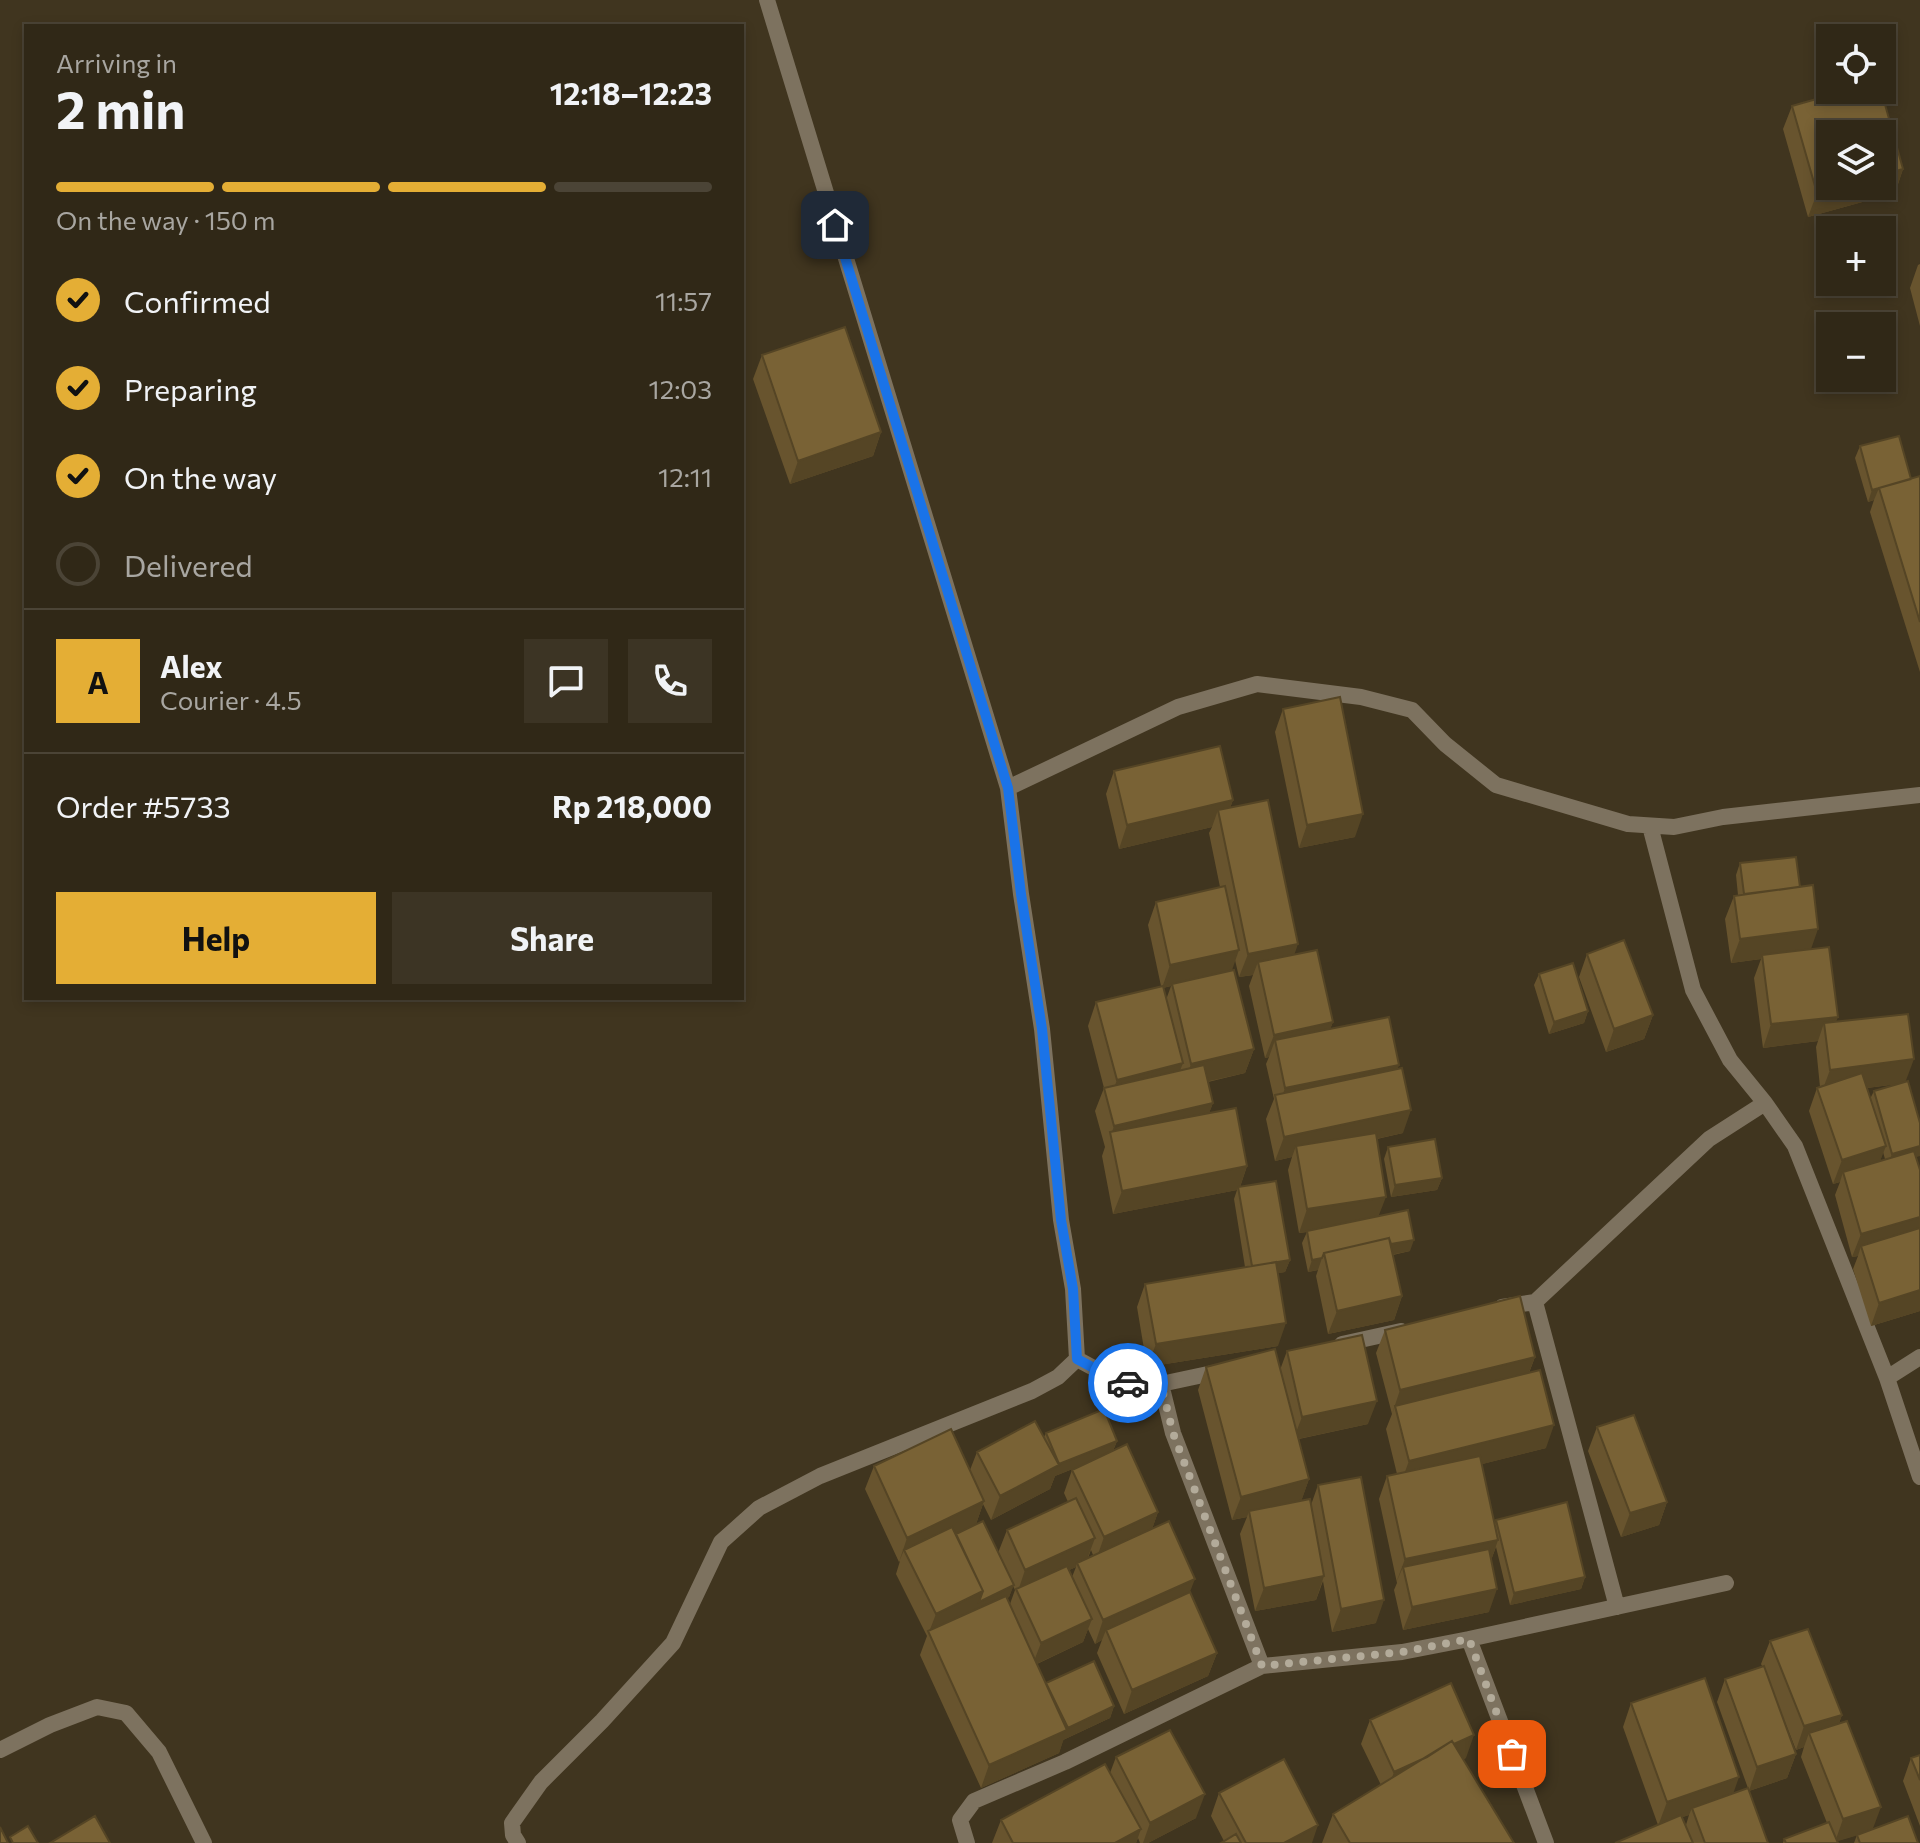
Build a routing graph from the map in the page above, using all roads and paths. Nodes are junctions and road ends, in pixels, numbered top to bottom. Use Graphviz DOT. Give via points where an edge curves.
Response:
graph roads {
  1 [pos="767,0"];
  2 [pos="1008,788"];
  3 [pos="1920,795"];
  4 [pos="1650,826"];
  5 [pos="1765,1103"];
  6 [pos="1535,1302"];
  7 [pos="1487,1311"];
  8 [pos="1416,1328"];
  9 [pos="1326,1348"];
  10 [pos="1920,1357"];
  11 [pos="1077,1359"];
  12 [pos="1236,1367"];
  13 [pos="1887,1378"];
  14 [pos="1161,1384"];
  15 [pos="1920,1477"];
  16 [pos="1726,1583"];
  17 [pos="1617,1607"];
  18 [pos="1469,1639"];
  19 [pos="1262,1666"];
  20 [pos="0,1750"];
  21 [pos="204,1843"];
  22 [pos="518,1843"];
  23 [pos="967,1843"];
  24 [pos="1546,1843"];
  1 -- 2 [label="street"];
  2 -- 4 [label="street" via="1178,707 1257,684 1361,697 1412,710 1496,785"];
  2 -- 11 [label="street" via="1042,1029"];
  3 -- 4 [label="street"];
  4 -- 5 [label="street" via="1693,990 1730,1060"];
  5 -- 6 [label="street" via="1709,1139"];
  5 -- 13 [label="street" via="1795,1146"];
  6 -- 7 [label="street"];
  6 -- 17 [label="street"];
  8 -- 9 [label="street"];
  10 -- 13 [label="street"];
  11 -- 14 [label="street" via="1130,1384"];
  11 -- 22 [label="street" via="1032,1391 820,1476 759,1508 721,1542 673,1643 541,1782 512,1823"];
  12 -- 14 [label="street"];
  13 -- 15 [label="street"];
  14 -- 19 [label="street" via="1173,1433"];
  16 -- 17 [label="street"];
  17 -- 18 [label="street"];
  18 -- 19 [label="street" via="1402,1652"];
  18 -- 24 [label="street"];
  19 -- 23 [label="street" via="974,1801 960,1820"];
  20 -- 21 [label="street" via="97,1707 126,1713 159,1752"];
}
